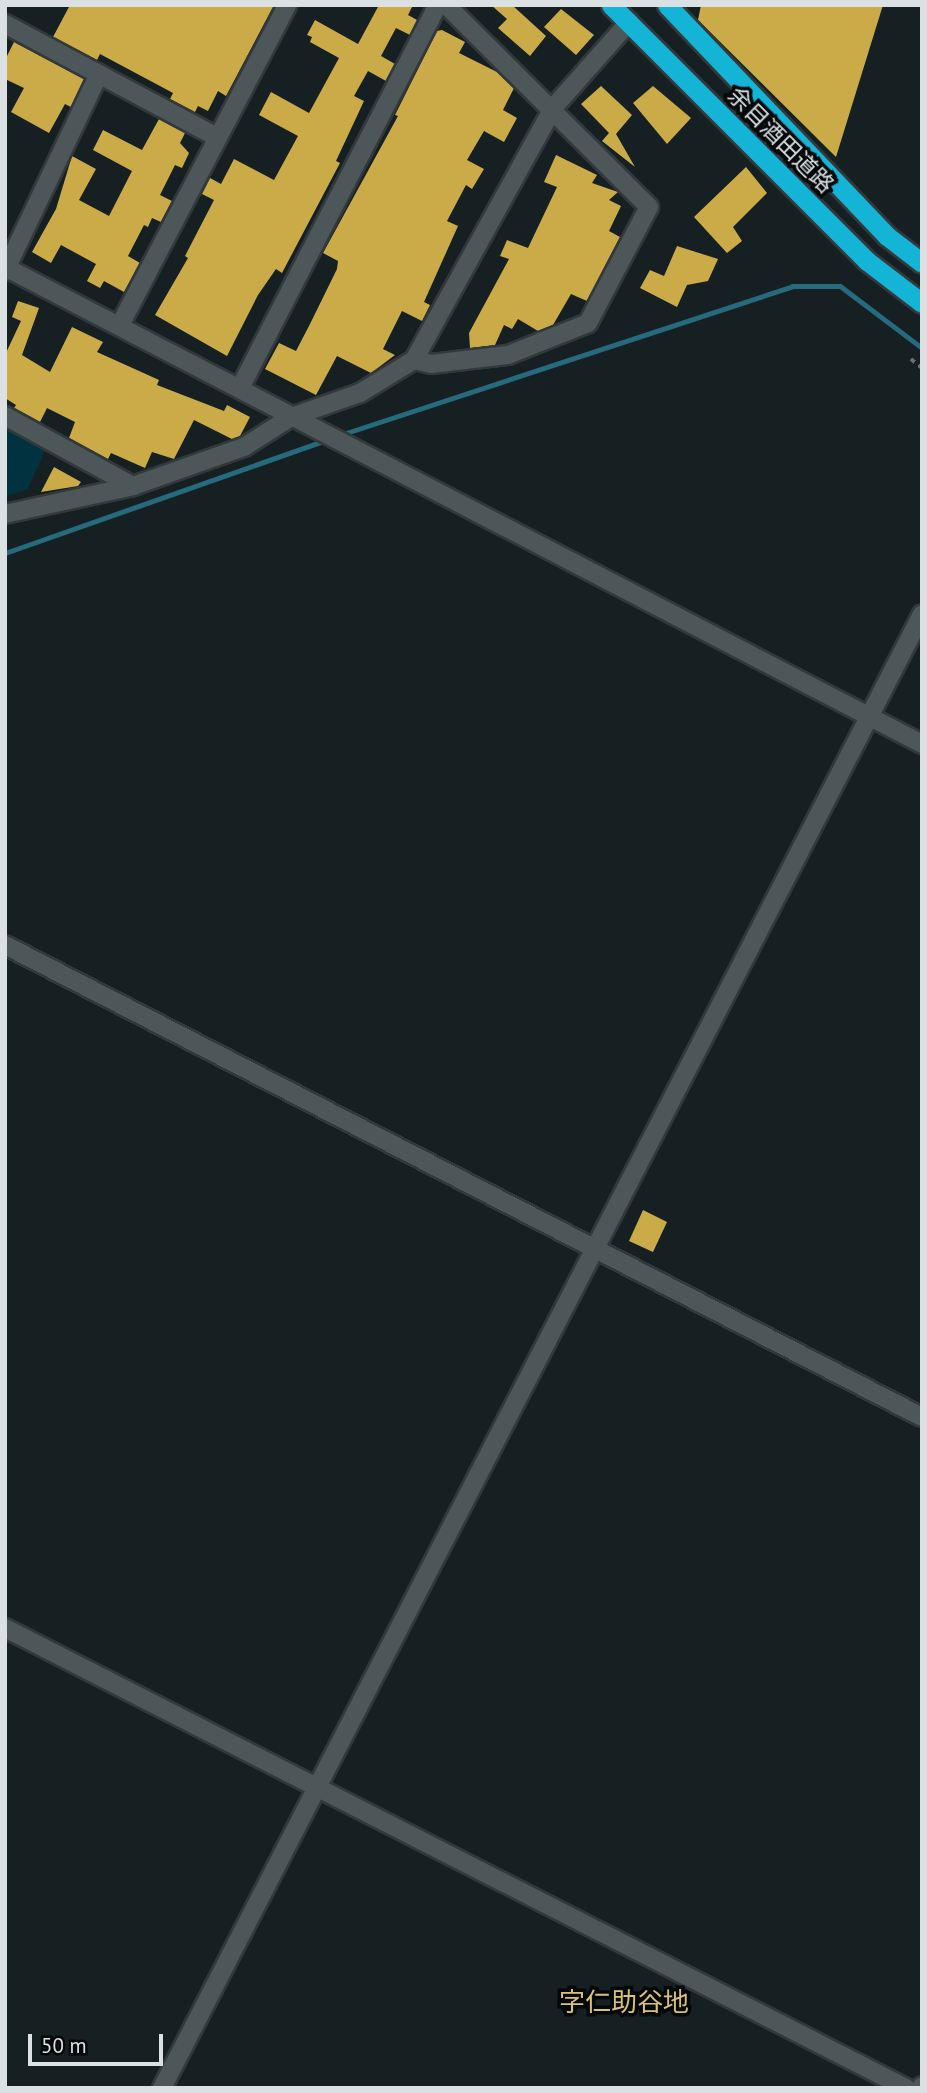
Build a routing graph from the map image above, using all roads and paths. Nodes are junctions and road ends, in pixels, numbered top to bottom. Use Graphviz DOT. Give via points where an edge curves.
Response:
graph roads {
  1 [pos="287,5"];
  2 [pos="438,5"];
  3 [pos="446,5"];
  4 [pos="611,5"];
  5 [pos="667,5"];
  6 [pos="629,22"];
  7 [pos="5,24"];
  8 [pos="99,74"];
  9 [pos="553,108"];
  10 [pos="217,137"];
  11 [pos="922,263"];
  12 [pos="6,268"];
  13 [pos="922,303"];
  14 [pos="120,325"];
  15 [pos="911,359"];
  16 [pos="414,360"];
  17 [pos="922,368"];
  18 [pos="242,386"];
  19 [pos="5,416"];
  20 [pos="290,417"];
  21 [pos="133,486"];
  22 [pos="5,514"];
  23 [pos="922,614"];
  24 [pos="869,717"];
  25 [pos="922,744"];
  26 [pos="5,945"];
  27 [pos="594,1250"];
  28 [pos="922,1417"];
  29 [pos="5,1628"];
  30 [pos="316,1788"];
  31 [pos="162,2088"];
  32 [pos="906,2088"];
  1 -- 10 [label="street"];
  2 -- 18 [label="street"];
  3 -- 9 [label="street"];
  4 -- 6 [label="highway, 余目酒田道路"];
  5 -- 11 [label="highway, 余目酒田道路" via="887,236"];
  6 -- 9 [label="street"];
  6 -- 13 [label="highway, 余目酒田道路" via="867,261"];
  7 -- 8 [label="street"];
  8 -- 10 [label="street"];
  8 -- 12 [label="street"];
  9 -- 16 [label="street"];
  9 -- 16 [label="street" via="649,207 588,323 508,355 431,364"];
  10 -- 14 [label="street"];
  12 -- 14 [label="street"];
  14 -- 18 [label="street"];
  15 -- 17 [label="path"];
  16 -- 20 [label="street" via="360,393"];
  18 -- 20 [label="street"];
  19 -- 21 [label="street"];
  20 -- 21 [label="street" via="244,447"];
  20 -- 24 [label="street"];
  21 -- 22 [label="street"];
  23 -- 24 [label="street"];
  24 -- 25 [label="street"];
  24 -- 27 [label="street"];
  26 -- 27 [label="street"];
  27 -- 28 [label="street"];
  27 -- 30 [label="street"];
  29 -- 30 [label="street"];
  30 -- 31 [label="street"];
  30 -- 32 [label="street"];
}
